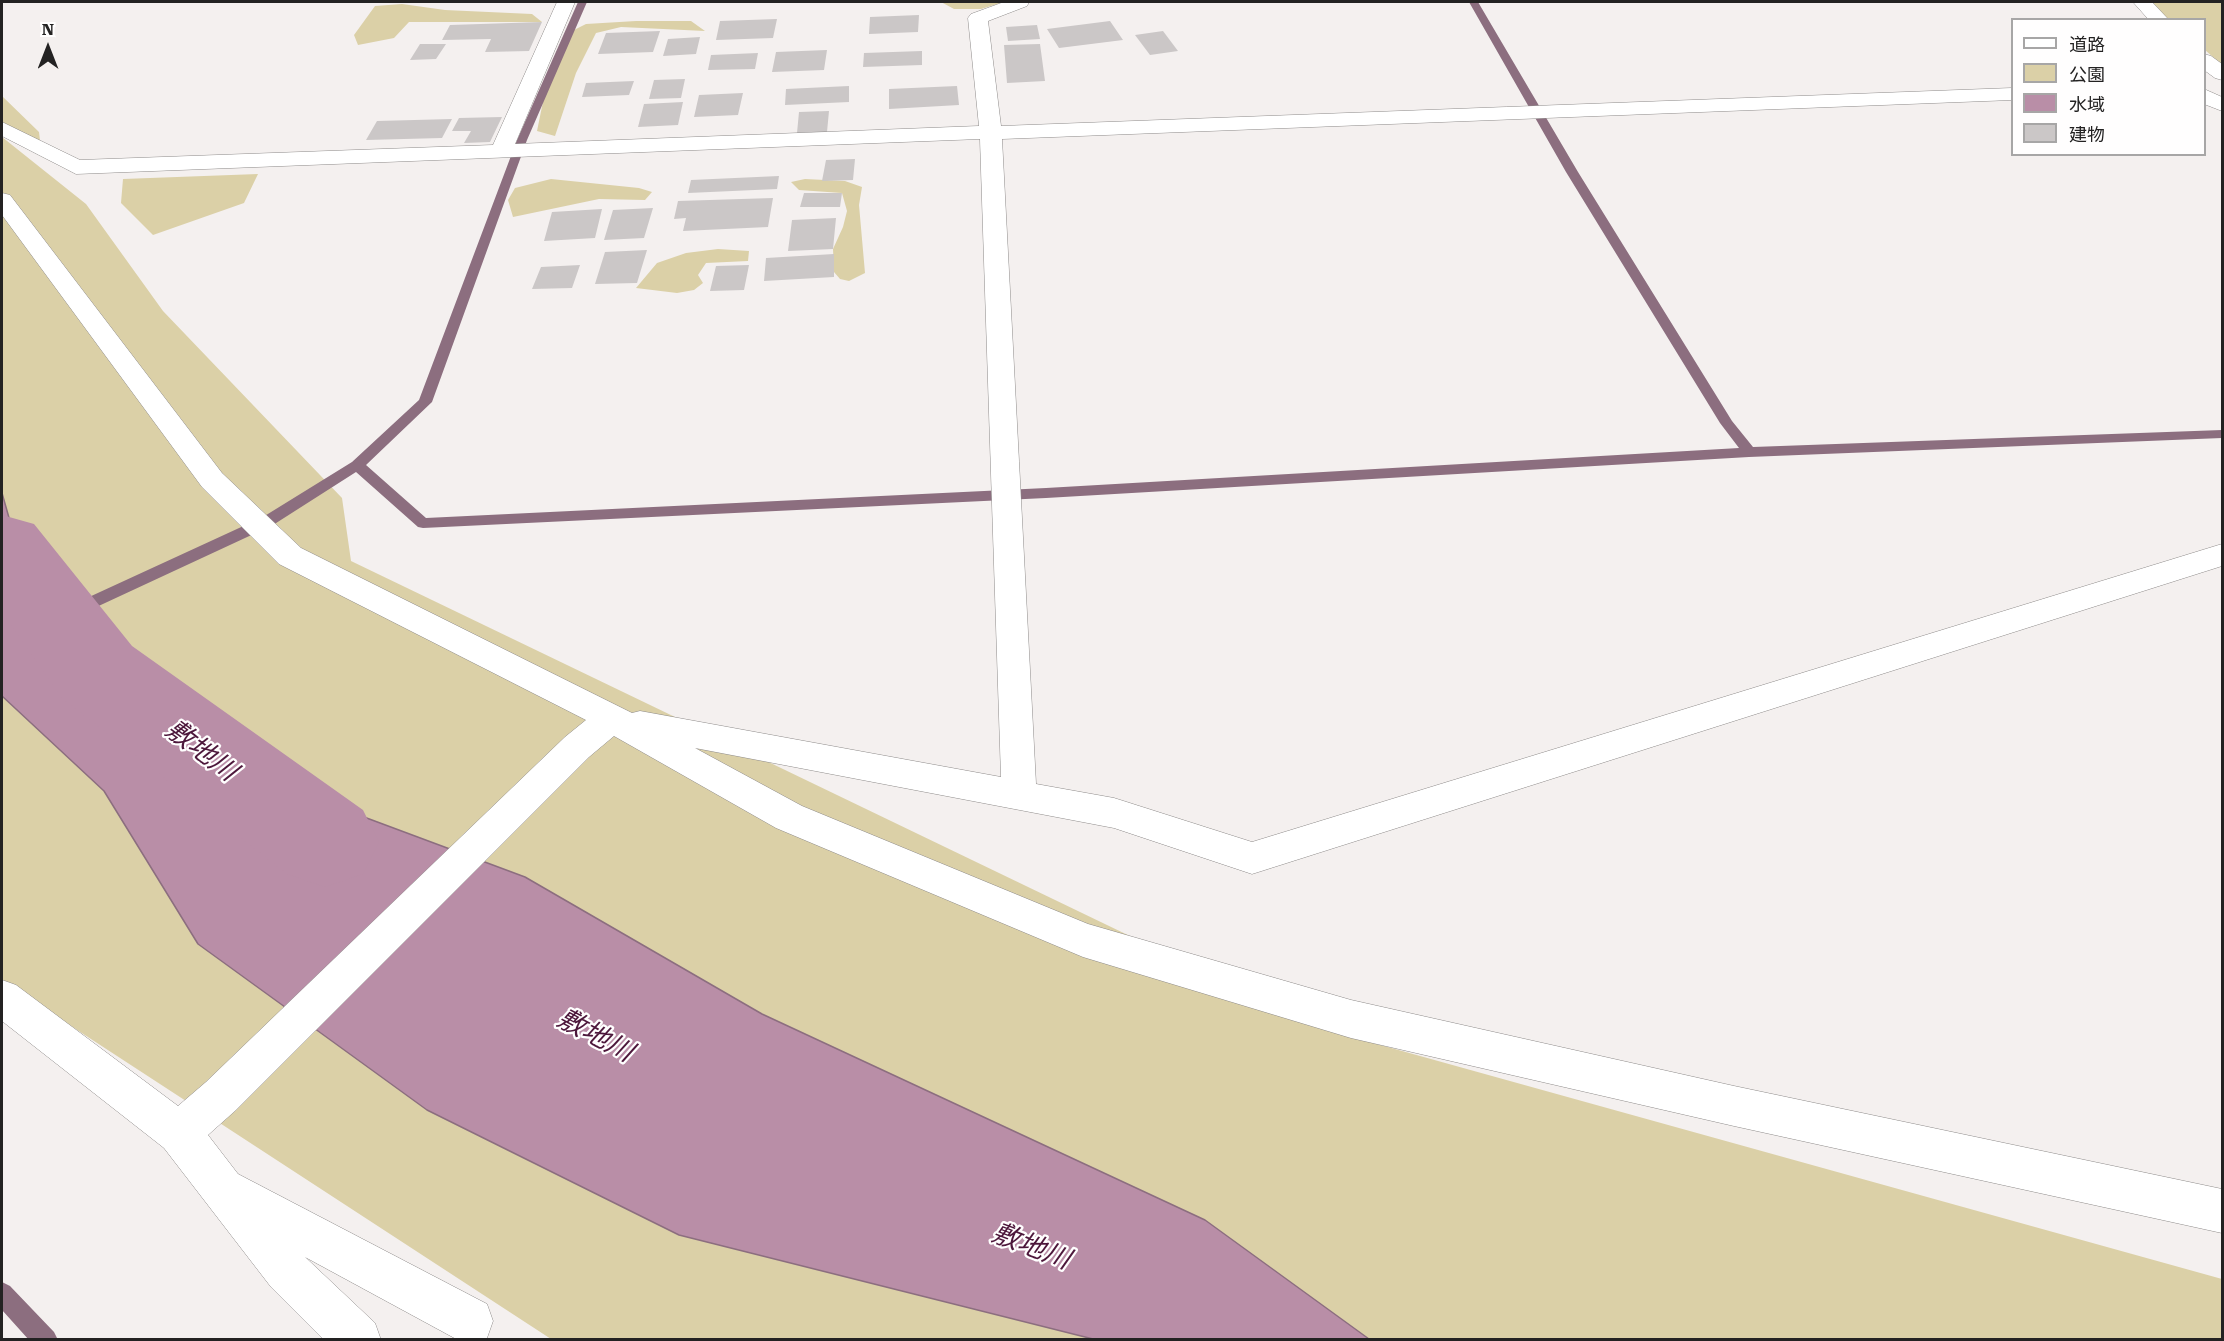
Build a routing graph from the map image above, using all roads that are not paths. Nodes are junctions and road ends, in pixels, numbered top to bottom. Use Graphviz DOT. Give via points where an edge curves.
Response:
graph roads {
  1 [pos="566,2"];
  2 [pos="1020,2"];
  3 [pos="2142,2"];
  4 [pos="2158,18"];
  5 [pos="2206,61"];
  6 [pos="2223,74"];
  7 [pos="2011,94"];
  8 [pos="2206,96"];
  9 [pos="2223,105"];
  10 [pos="2,128"];
  11 [pos="991,133"];
  12 [pos="501,151"];
  13 [pos="2,200"];
  14 [pos="2223,555"];
  15 [pos="612,718"];
  16 [pos="1019,794"];
  17 [pos="2,998"];
  18 [pos="178,1133"];
  19 [pos="220,1186"];
  20 [pos="2223,1212"];
  21 [pos="470,1321"];
  22 [pos="358,1340"];
  1 -- 12 [label="street"];
  2 -- 11 [label="street" via="978,18"];
  3 -- 4 [label="street"];
  5 -- 6 [label="street"];
  7 -- 11 [label="street"];
  8 -- 9 [label="street"];
  10 -- 12 [label="street" via="75,167"];
  11 -- 12 [label="street"];
  11 -- 16 [label="street"];
  13 -- 15 [label="street" via="212,480 290,556"];
  14 -- 16 [label="street" via="1252,858 1114,813"];
  15 -- 16 [label="street"];
  15 -- 18 [label="street" via="577,747 221,1096"];
  15 -- 20 [label="street" via="789,817 1083,940 1351,1019"];
  17 -- 18 [label="street"];
  18 -- 19 [label="street"];
  19 -- 21 [label="street"];
  19 -- 22 [label="street" via="287,1271"];
}
